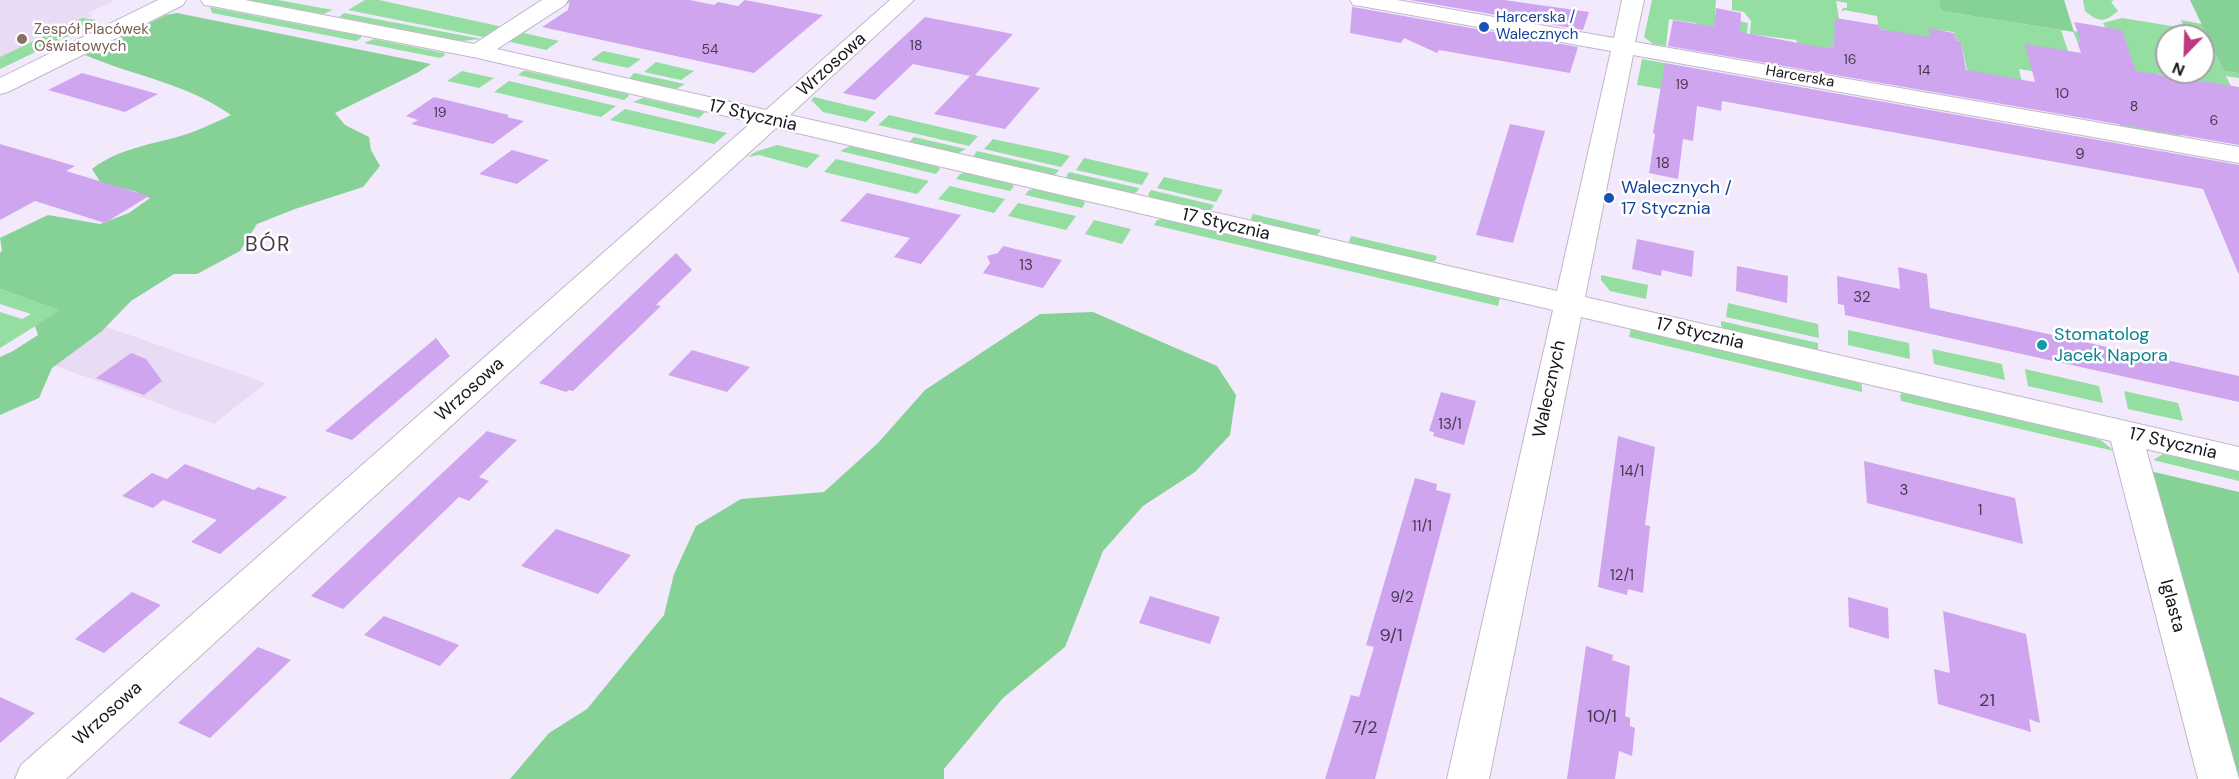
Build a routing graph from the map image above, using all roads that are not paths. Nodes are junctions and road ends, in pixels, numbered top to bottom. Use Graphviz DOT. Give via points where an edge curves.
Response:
graph roads {
  1 [pos="175,0"];
  2 [pos="212,0"];
  3 [pos="557,0"];
  4 [pos="903,0"];
  5 [pos="1361,0"];
  6 [pos="1633,0"];
  7 [pos="1623,46"];
  8 [pos="478,51"];
  9 [pos="0,87"];
  10 [pos="772,120"];
  11 [pos="2239,155"];
  12 [pos="1567,304"];
  13 [pos="2125,433"];
  14 [pos="2239,459"];
  15 [pos="36,779"];
  16 [pos="1468,779"];
  17 [pos="2219,779"];
  1 -- 9 [label="street"];
  2 -- 8 [label="street, 17 Stycznia"];
  3 -- 8 [label="street"];
  4 -- 10 [label="street, Wrzosowa"];
  5 -- 7 [label="street, Harcerska"];
  6 -- 7 [label="street, Walecznych"];
  7 -- 11 [label="street, Harcerska"];
  7 -- 12 [label="street, Walecznych"];
  8 -- 10 [label="street, 17 Stycznia"];
  10 -- 12 [label="street, 17 Stycznia"];
  10 -- 15 [label="street, Wrzosowa"];
  12 -- 13 [label="street, 17 Stycznia"];
  12 -- 16 [label="street, Walecznych"];
  13 -- 14 [label="street, 17 Stycznia"];
  13 -- 17 [label="street, Iglasta"];
}
